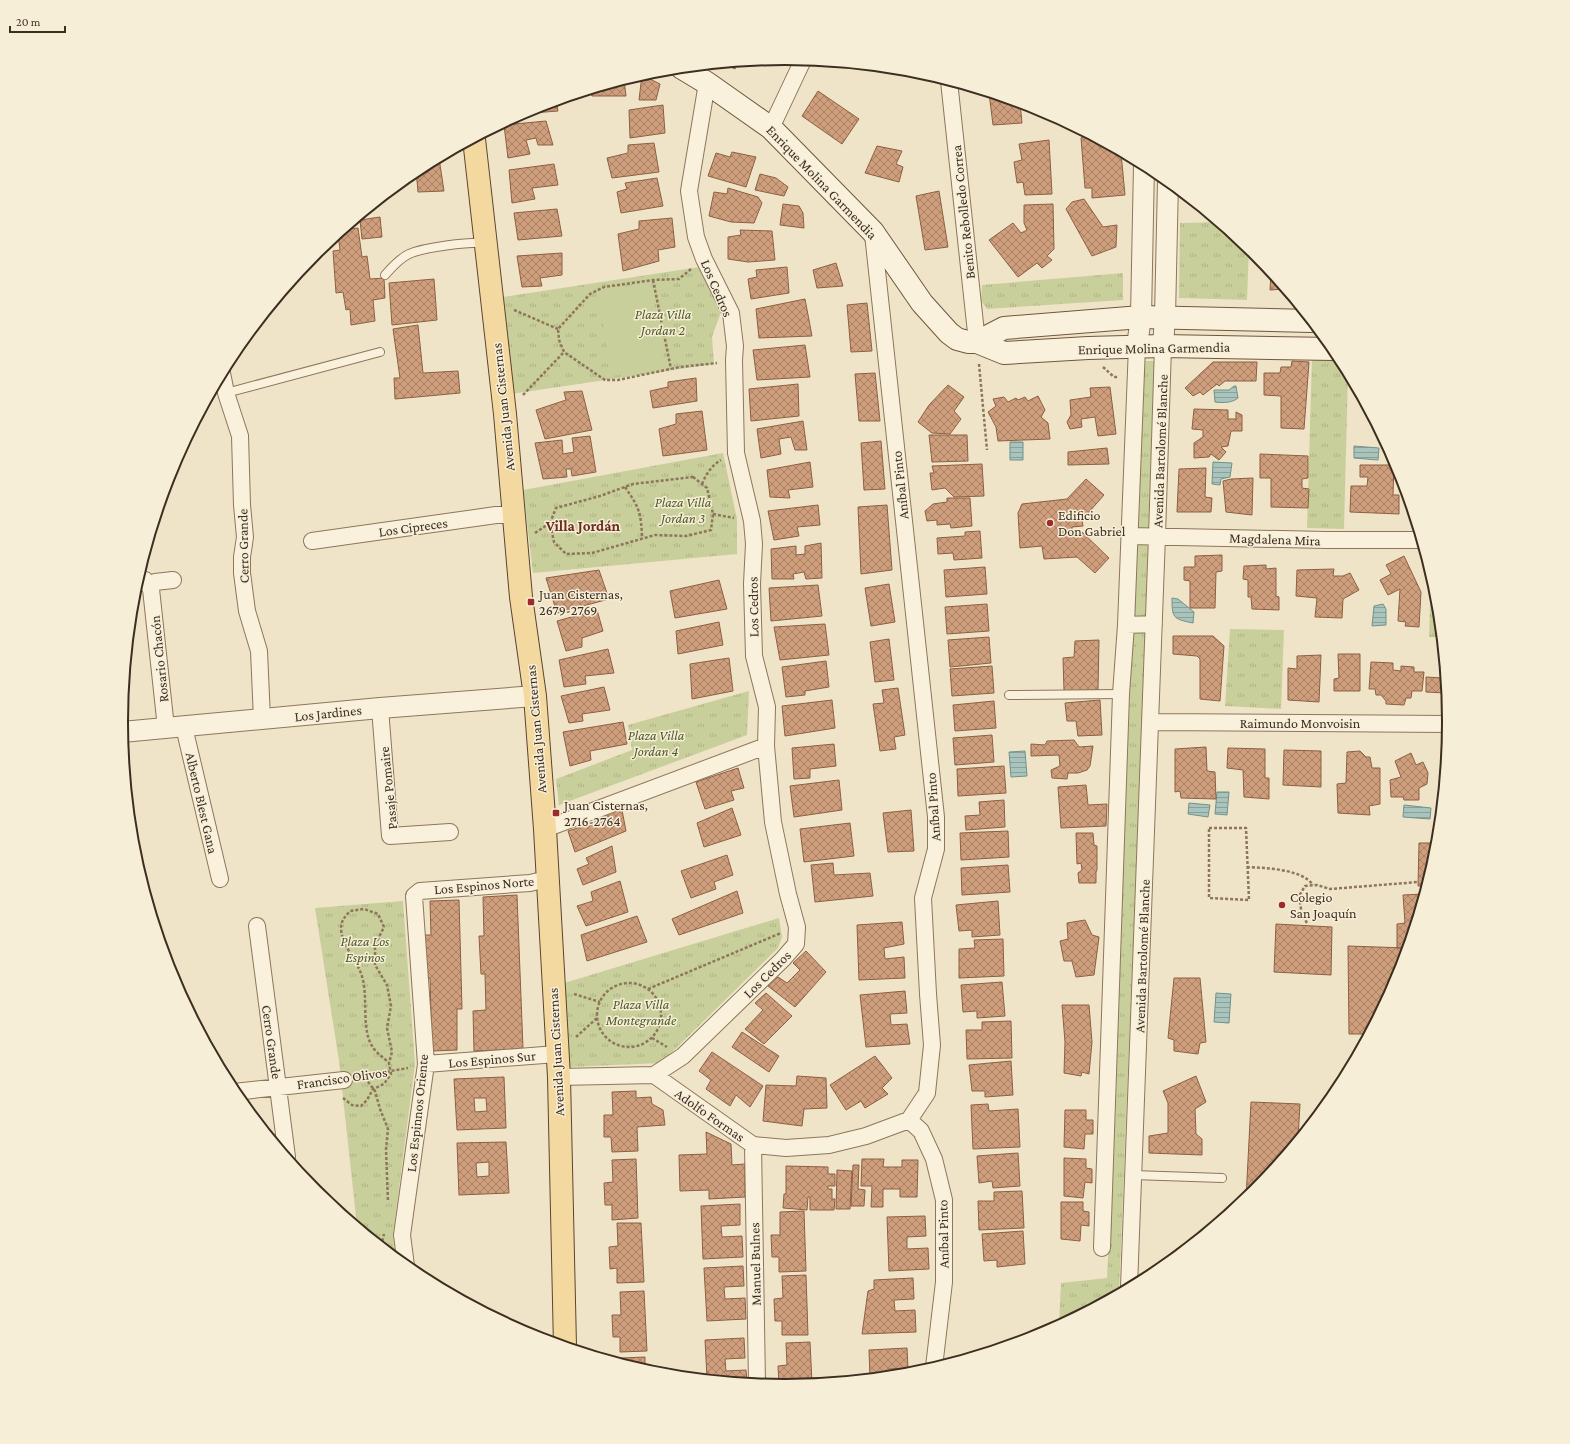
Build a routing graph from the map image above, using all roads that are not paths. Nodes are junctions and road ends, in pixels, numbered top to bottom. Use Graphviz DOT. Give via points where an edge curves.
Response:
graph roads {
  1 [pos="800,65"];
  2 [pos="690,73"];
  3 [pos="707,83"];
  4 [pos="950,86"];
  5 [pos="771,128"];
  6 [pos="474,144"];
  7 [pos="1144,172"];
  8 [pos="1168,189"];
  9 [pos="873,232"];
  10 [pos="485,243"];
  11 [pos="385,275"];
  12 [pos="1141,317"];
  13 [pos="1165,317"];
  14 [pos="1305,321"];
  15 [pos="977,342"];
  16 [pos="1137,346"];
  17 [pos="1163,346"];
  18 [pos="1325,349"];
  19 [pos="380,352"];
  20 [pos="224,381"];
  21 [pos="226,393"];
  22 [pos="514,515"];
  23 [pos="1129,536"];
  24 [pos="1157,536"];
  25 [pos="1416,540"];
  26 [pos="312,541"];
  27 [pos="144,580"];
  28 [pos="173,580"];
  29 [pos="152,589"];
  30 [pos="1154,624"];
  31 [pos="1126,625"];
  32 [pos="1122,694"];
  33 [pos="1009,695"];
  34 [pos="535,696"];
  35 [pos="380,708"];
  36 [pos="262,719"];
  37 [pos="1150,722"];
  38 [pos="1442,724"];
  39 [pos="175,728"];
  40 [pos="128,732"];
  41 [pos="766,746"];
  42 [pos="545,829"];
  43 [pos="450,832"];
  44 [pos="220,879"];
  45 [pos="547,879"];
  46 [pos="420,891"];
  47 [pos="257,926"];
  48 [pos="557,1054"];
  49 [pos="426,1064"];
  50 [pos="654,1075"];
  51 [pos="558,1077"];
  52 [pos="344,1080"];
  53 [pos="278,1086"];
  54 [pos="242,1091"];
  55 [pos="909,1120"];
  56 [pos="753,1145"];
  57 [pos="286,1149"];
  58 [pos="1133,1175"];
  59 [pos="1222,1178"];
  60 [pos="1102,1248"];
  61 [pos="405,1257"];
  62 [pos="1129,1281"];
  63 [pos="565,1341"];
  64 [pos="935,1361"];
  65 [pos="757,1378"];
  1 -- 5 [label="street"];
  2 -- 3 [label="main road, Enrique Molina Garmendia"];
  3 -- 5 [label="main road, Enrique Molina Garmendia"];
  3 -- 41 [label="street, Los Cedros" via="689,191 696,237 731,313 735,346 736,453 752,521 754,656 767,707"];
  4 -- 15 [label="street, Benito Rebolledo Correa"];
  5 -- 9 [label="main road, Enrique Molina Garmendia"];
  6 -- 10 [label="main road, Avenida Juan Cisternas"];
  7 -- 12 [label="street, Avenida Bartolomé Blanche"];
  8 -- 13 [label="street, Avenida Bartolomé Blanche"];
  9 -- 15 [label="main road, Enrique Molina Garmendia" via="922,303 949,333 957,339"];
  9 -- 55 [label="street, Aníbal Pinto" via="936,817 936,849 923,898 932,1045 927,1093"];
  10 -- 11 [label="lane" via="469,242 408,254"];
  10 -- 22 [label="main road, Avenida Juan Cisternas"];
  12 -- 13 [label="main road, Enrique Molina Garmendia"];
  12 -- 15 [label="main road, Enrique Molina Garmendia" via="1004,328"];
  12 -- 16 [label="street, Avenida Bartolomé Blanche"];
  13 -- 14 [label="main road, Enrique Molina Garmendia"];
  13 -- 17 [label="street, Avenida Bartolomé Blanche"];
  15 -- 16 [label="main road, Enrique Molina Garmendia" via="1004,353"];
  16 -- 17 [label="main road, Enrique Molina Garmendia"];
  16 -- 23 [label="street, Avenida Bartolomé Blanche"];
  17 -- 18 [label="main road, Enrique Molina Garmendia"];
  17 -- 24 [label="street, Avenida Bartolomé Blanche"];
  19 -- 21 [label="lane"];
  20 -- 21 [label="street, Cerro Grande"];
  21 -- 36 [label="street, Cerro Grande" via="240,436 245,537 242,573 247,611 259,651"];
  22 -- 26 [label="street, Los Cipreces" via="496,515"];
  22 -- 34 [label="main road, Avenida Juan Cisternas" via="521,597"];
  23 -- 24 [label="street, Magdalena Mira"];
  23 -- 31 [label="street, Avenida Bartolomé Blanche"];
  24 -- 25 [label="street, Magdalena Mira"];
  24 -- 30 [label="street, Avenida Bartolomé Blanche"];
  27 -- 29 [label="street"];
  28 -- 29 [label="street" via="155,582"];
  29 -- 39 [label="street, Rosario Chacón"];
  30 -- 31 [label="street"];
  30 -- 37 [label="street, Avenida Bartolomé Blanche"];
  31 -- 32 [label="street, Avenida Bartolomé Blanche"];
  32 -- 33 [label="lane"];
  32 -- 60 [label="street, Avenida Bartolomé Blanche"];
  34 -- 35 [label="street, Los Jardines"];
  34 -- 42 [label="main road, Avenida Juan Cisternas"];
  35 -- 36 [label="street, Los Jardines"];
  35 -- 43 [label="street, Pasaje Pomaire" via="390,836"];
  36 -- 39 [label="street, Los Jardines"];
  37 -- 38 [label="street, Raimundo Monvoisin"];
  37 -- 58 [label="street, Avenida Bartolomé Blanche"];
  39 -- 40 [label="street, Los Jardines"];
  39 -- 44 [label="street, Alberto Blest Gana"];
  41 -- 42 [label="street"];
  41 -- 50 [label="street, Los Cedros" via="773,822 797,927 796,944 683,1056"];
  42 -- 45 [label="main road, Avenida Juan Cisternas"];
  45 -- 46 [label="street, Los Espinos Norte" via="530,883"];
  45 -- 48 [label="main road, Avenida Juan Cisternas"];
  46 -- 49 [label="street, Los Espinnos Oriente" via="414,896"];
  47 -- 53 [label="street, Cerro Grande"];
  48 -- 49 [label="street, Los Espinos Sur"];
  48 -- 51 [label="main road, Avenida Juan Cisternas"];
  49 -- 61 [label="street, Los Espinnos Oriente" via="402,1235"];
  50 -- 51 [label="street"];
  50 -- 56 [label="street, Adolfo Formas"];
  51 -- 63 [label="main road, Avenida Juan Cisternas"];
  52 -- 53 [label="street, Francisco Olivos"];
  53 -- 54 [label="street, Francisco Olivos"];
  53 -- 57 [label="street, Cerro Grande"];
  55 -- 56 [label="street, Adolfo Formas" via="866,1136 829,1145 786,1148"];
  55 -- 64 [label="street, Aníbal Pinto" via="921,1131 934,1158 944,1200 944,1282"];
  56 -- 65 [label="street, Manuel Bulnes"];
  58 -- 59 [label="lane"];
  58 -- 62 [label="street, Avenida Bartolomé Blanche"];
}
